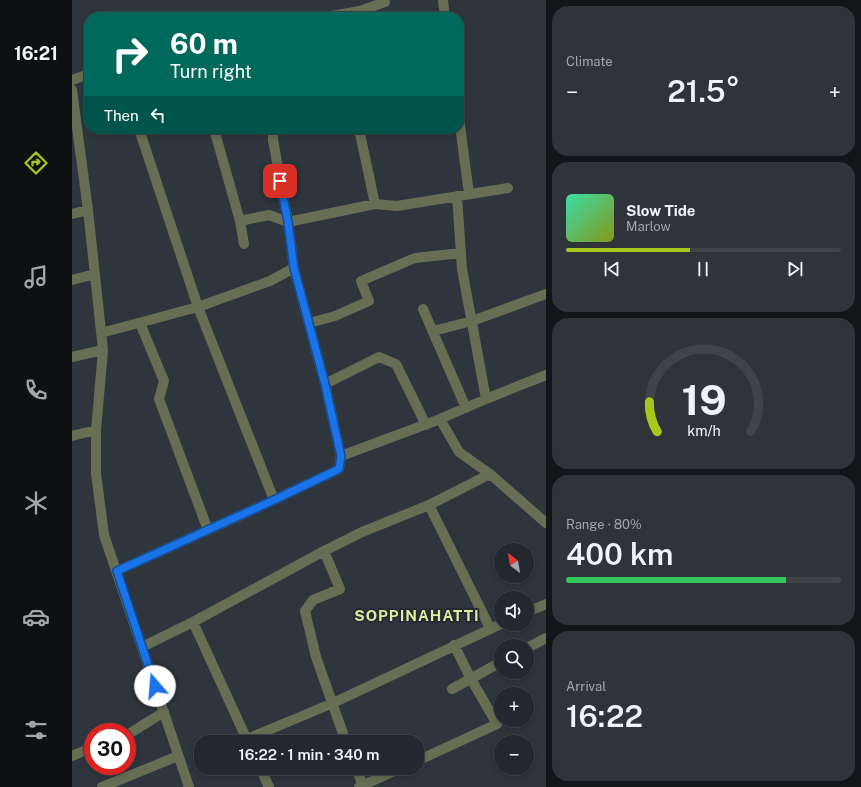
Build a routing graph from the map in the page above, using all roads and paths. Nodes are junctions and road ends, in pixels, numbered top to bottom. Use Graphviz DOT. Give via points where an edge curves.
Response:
graph roads {
  1 [pos="443,0"];
  2 [pos="385,2"];
  3 [pos="354,12"];
  4 [pos="445,12"];
  5 [pos="84,76"];
  6 [pos="72,80"];
  7 [pos="72,90"];
  8 [pos="141,134"];
  9 [pos="215,134"];
  10 [pos="273,134"];
  11 [pos="360,134"];
  12 [pos="461,134"];
  13 [pos="76,149"];
  14 [pos="508,188"];
  15 [pos="469,194"];
  16 [pos="457,196"];
  17 [pos="376,204"];
  18 [pos="88,210"];
  19 [pos="72,214"];
  20 [pos="240,221"];
  21 [pos="288,222"];
  22 [pos="244,244"];
  23 [pos="461,253"];
  24 [pos="294,268"];
  25 [pos="95,274"];
  26 [pos="72,280"];
  27 [pos="546,294"];
  28 [pos="198,307"];
  29 [pos="423,309"];
  30 [pos="472,321"];
  31 [pos="140,323"];
  32 [pos="309,323"];
  33 [pos="433,331"];
  34 [pos="101,333"];
  35 [pos="103,350"];
  36 [pos="72,357"];
  37 [pos="546,376"];
  38 [pos="325,384"];
  39 [pos="486,399"];
  40 [pos="466,408"];
  41 [pos="440,419"];
  42 [pos="426,425"];
  43 [pos="96,430"];
  44 [pos="72,436"];
  45 [pos="341,456"];
  46 [pos="490,474"];
  47 [pos="274,500"];
  48 [pos="429,505"];
  49 [pos="546,523"];
  50 [pos="208,530"];
  51 [pos="324,552"];
  52 [pos="117,571"];
  53 [pos="546,604"];
  54 [pos="534,609"];
  55 [pos="193,622"];
  56 [pos="494,627"];
  57 [pos="490,628"];
  58 [pos="546,638"];
  59 [pos="534,644"];
  60 [pos="454,645"];
  61 [pos="142,647"];
  62 [pos="494,666"];
  63 [pos="471,678"];
  64 [pos="452,688"];
  65 [pos="333,703"];
  66 [pos="164,712"];
  67 [pos="136,729"];
  68 [pos="244,735"];
  69 [pos="261,735"];
  70 [pos="344,735"];
  71 [pos="84,751"];
  72 [pos="72,756"];
  73 [pos="178,756"];
  74 [pos="424,758"];
  75 [pos="263,775"];
  76 [pos="358,775"];
  77 [pos="385,775"];
  78 [pos="361,786"];
  79 [pos="102,787"];
  80 [pos="189,787"];
  81 [pos="269,787"];
  1 -- 4 [label="street"];
  2 -- 3 [label="street"];
  5 -- 6 [label="street"];
  7 -- 13 [label="street"];
  8 -- 28 [label="street"];
  9 -- 20 [label="street"];
  10 -- 21 [label="street"];
  11 -- 17 [label="street"];
  12 -- 15 [label="street"];
  13 -- 18 [label="street"];
  14 -- 15 [label="street"];
  15 -- 16 [label="street"];
  16 -- 17 [label="street" via="398,206"];
  16 -- 23 [label="street"];
  17 -- 21 [label="street"];
  18 -- 19 [label="street"];
  18 -- 25 [label="street"];
  20 -- 21 [label="street" via="269,215"];
  20 -- 22 [label="street"];
  21 -- 24 [label="street"];
  23 -- 30 [label="street"];
  23 -- 32 [label="street" via="415,258 361,281 369,301 335,316"];
  24 -- 28 [label="street" via="270,280"];
  24 -- 32 [label="street"];
  25 -- 26 [label="street"];
  25 -- 34 [label="street"];
  27 -- 30 [label="street"];
  28 -- 31 [label="street"];
  28 -- 47 [label="street"];
  29 -- 33 [label="street"];
  30 -- 33 [label="street"];
  30 -- 39 [label="street"];
  31 -- 34 [label="street"];
  31 -- 50 [label="street" via="164,381 159,399"];
  32 -- 38 [label="street"];
  33 -- 40 [label="street"];
  34 -- 35 [label="street"];
  35 -- 36 [label="street"];
  35 -- 43 [label="street"];
  37 -- 39 [label="street"];
  38 -- 42 [label="street" via="379,357 396,364"];
  38 -- 45 [label="street"];
  39 -- 40 [label="street"];
  40 -- 41 [label="street"];
  41 -- 42 [label="street"];
  41 -- 46 [label="street" via="459,452"];
  42 -- 45 [label="street"];
  43 -- 44 [label="street"];
  43 -- 52 [label="street" via="96,473 104,535"];
  45 -- 47 [label="street" via="339,469"];
  46 -- 48 [label="street"];
  46 -- 49 [label="street"];
  47 -- 50 [label="street"];
  48 -- 51 [label="street" via="362,532"];
  48 -- 57 [label="street"];
  50 -- 52 [label="street"];
  51 -- 55 [label="street"];
  51 -- 65 [label="street" via="340,589 314,600 305,611 316,657"];
  52 -- 61 [label="street"];
  53 -- 54 [label="street"];
  55 -- 61 [label="street"];
  55 -- 68 [label="street"];
  56 -- 57 [label="street"];
  57 -- 60 [label="street"];
  58 -- 59 [label="street"];
  60 -- 63 [label="street"];
  60 -- 65 [label="street"];
  61 -- 66 [label="street"];
  62 -- 63 [label="street"];
  63 -- 64 [label="street"];
  63 -- 74 [label="street" via="497,724"];
  65 -- 69 [label="street"];
  65 -- 70 [label="street"];
  66 -- 67 [label="street"];
  66 -- 73 [label="street"];
  71 -- 72 [label="street"];
  73 -- 79 [label="street"];
  73 -- 80 [label="street"];
  75 -- 81 [label="street"];
  76 -- 78 [label="street"];
  77 -- 78 [label="street"];
}
